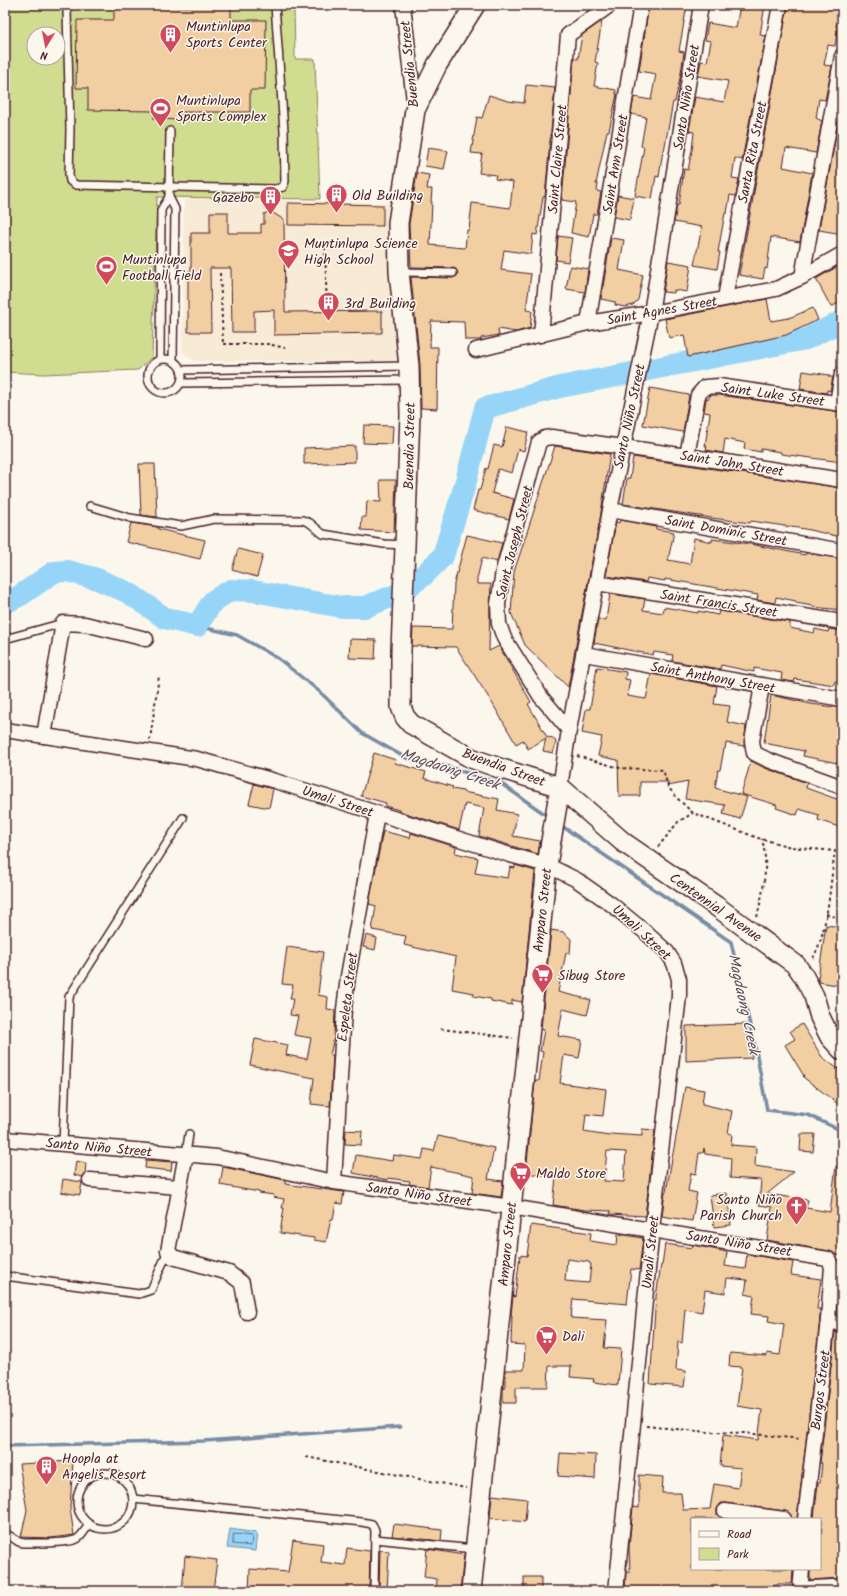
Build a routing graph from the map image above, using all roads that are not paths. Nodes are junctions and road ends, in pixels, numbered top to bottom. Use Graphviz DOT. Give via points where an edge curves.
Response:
graph roads {
  1 [pos="69,5"];
  2 [pos="275,5"];
  3 [pos="403,5"];
  4 [pos="475,5"];
  5 [pos="610,5"];
  6 [pos="641,5"];
  7 [pos="701,5"];
  8 [pos="780,5"];
  9 [pos="842,56"];
  10 [pos="415,110"];
  11 [pos="170,131"];
  12 [pos="169,187"];
  13 [pos="169,197"];
  14 [pos="842,254"];
  15 [pos="398,272"];
  16 [pos="453,273"];
  17 [pos="802,277"];
  18 [pos="725,298"];
  19 [pos="651,313"];
  20 [pos="588,323"];
  21 [pos="541,335"];
  22 [pos="476,350"];
  23 [pos="160,359"];
  24 [pos="173,360"];
  25 [pos="295,368"];
  26 [pos="182,370"];
  27 [pos="254,370"];
  28 [pos="410,373"];
  29 [pos="842,374"];
  30 [pos="252,381"];
  31 [pos="296,381"];
  32 [pos="182,383"];
  33 [pos="839,403"];
  34 [pos="622,447"];
  35 [pos="687,456"];
  36 [pos="842,480"];
  37 [pos="90,506"];
  38 [pos="610,510"];
  39 [pos="406,545"];
  40 [pos="842,551"];
  41 [pos="596,583"];
  42 [pos="842,622"];
  43 [pos="63,623"];
  44 [pos="5,639"];
  45 [pos="146,639"];
  46 [pos="584,654"];
  47 [pos="762,686"];
  48 [pos="842,699"];
  49 [pos="5,730"];
  50 [pos="569,730"];
  51 [pos="44,736"];
  52 [pos="842,787"];
  53 [pos="559,793"];
  54 [pos="376,814"];
  55 [pos="183,818"];
  56 [pos="553,826"];
  57 [pos="547,865"];
  58 [pos="842,1050"];
  59 [pos="189,1134"];
  60 [pos="5,1139"];
  61 [pos="62,1144"];
  62 [pos="186,1154"];
  63 [pos="90,1180"];
  64 [pos="334,1182"];
  65 [pos="179,1187"];
  66 [pos="511,1207"];
  67 [pos="652,1229"];
  68 [pos="168,1251"];
  69 [pos="831,1262"];
  70 [pos="5,1276"];
  71 [pos="247,1312"];
  72 [pos="828,1320"];
  73 [pos="842,1325"];
  74 [pos="133,1499"];
  75 [pos="725,1511"];
  76 [pos="777,1518"];
  77 [pos="805,1518"];
  78 [pos="89,1524"];
  79 [pos="5,1533"];
  80 [pos="375,1539"];
  81 [pos="475,1549"];
  82 [pos="802,1570"];
  83 [pos="842,1589"];
  84 [pos="374,1591"];
  85 [pos="471,1591"];
  86 [pos="616,1591"];
  87 [pos="800,1591"];
  88 [pos="804,1591"];
  1 -- 12 [label="lane" via="67,11 70,181 76,184"];
  2 -- 12 [label="lane" via="284,131 283,187 275,190"];
  3 -- 10 [label="street, Buendia Street"];
  4 -- 10 [label="street" via="437,65"];
  5 -- 21 [label="street, Saint Claire Street" via="568,35"];
  6 -- 20 [label="street, Saint Ann Street"];
  7 -- 19 [label="street, Santo Niño Street"];
  8 -- 18 [label="street, Santa Rita Street"];
  9 -- 17 [label="street"];
  10 -- 15 [label="street, Buendia Street" via="398,223"];
  11 -- 12 [label="lane"];
  12 -- 13 [label="lane"];
  13 -- 23 [label="lane" via="160,210"];
  13 -- 24 [label="lane" via="175,209"];
  14 -- 17 [label="street, Saint Agnes Street"];
  15 -- 16 [label="lane"];
  15 -- 28 [label="street, Buendia Street"];
  17 -- 18 [label="street, Saint Agnes Street" via="776,289"];
  18 -- 19 [label="street, Saint Agnes Street"];
  19 -- 20 [label="street, Saint Agnes Street"];
  19 -- 34 [label="street, Santo Niño Street"];
  20 -- 21 [label="street, Saint Agnes Street"];
  21 -- 22 [label="street, Saint Agnes Street"];
  23 -- 24 [label="lane"];
  23 -- 32 [label="lane" via="155,361 148,371 152,387 162,393 168,393"];
  24 -- 26 [label="lane"];
  25 -- 27 [label="lane"];
  25 -- 28 [label="lane"];
  25 -- 31 [label="lane"];
  26 -- 27 [label="lane"];
  26 -- 32 [label="lane"];
  27 -- 30 [label="lane"];
  28 -- 31 [label="lane"];
  28 -- 39 [label="street, Buendia Street"];
  29 -- 33 [label="street"];
  30 -- 31 [label="lane"];
  30 -- 32 [label="lane"];
  33 -- 35 [label="street, Saint Luke Street" via="719,386 705,387 698,395"];
  34 -- 35 [label="street, Saint John Street"];
  34 -- 38 [label="street, Santo Niño Street"];
  34 -- 50 [label="street, Saint Joseph Street" via="552,436 540,442 503,571 498,604 499,624 504,638 541,697"];
  35 -- 36 [label="street, Saint John Street"];
  37 -- 39 [label="lane" via="130,518 181,526 214,519 303,520 310,522 323,534"];
  38 -- 40 [label="street, Saint Dominic Street"];
  38 -- 41 [label="street, Santo Niño Street"];
  39 -- 53 [label="street, Buendia Street" via="400,697 405,717 420,730 471,758"];
  41 -- 42 [label="street, Saint Francis Street"];
  41 -- 46 [label="street, Santo Niño Street"];
  43 -- 44 [label="lane"];
  43 -- 45 [label="street" via="86,624"];
  43 -- 51 [label="street"];
  46 -- 47 [label="street, Saint Anthony Street"];
  46 -- 50 [label="street, Santo Niño Street"];
  47 -- 48 [label="street, Saint Anthony Street"];
  47 -- 52 [label="street" via="752,741 754,753"];
  49 -- 51 [label="street, Umali Street"];
  50 -- 53 [label="street, Santo Niño Street"];
  51 -- 54 [label="street, Umali Street" via="197,759"];
  53 -- 56 [label="street, Santo Niño Street"];
  53 -- 58 [label="street, Centennial Avenue" via="623,842 796,965 814,996 820,1017 830,1037"];
  54 -- 57 [label="street, Umali Street"];
  54 -- 64 [label="street, Espeleta Street" via="348,976"];
  55 -- 61 [label="lane" via="69,997"];
  56 -- 57 [label="street, Amparo Street"];
  57 -- 66 [label="street, Amparo Street"];
  57 -- 67 [label="street, Umali Street" via="576,880 611,904 666,952 674,963 679,979"];
  59 -- 62 [label="lane"];
  60 -- 61 [label="street, Santo Niño Street"];
  61 -- 62 [label="street, Santo Niño Street"];
  62 -- 64 [label="street, Santo Niño Street" via="217,1157"];
  62 -- 65 [label="street"];
  63 -- 65 [label="street"];
  64 -- 66 [label="street, Santo Niño Street"];
  65 -- 68 [label="street"];
  66 -- 67 [label="street, Santo Niño Street"];
  66 -- 81 [label="street, Amparo Street"];
  67 -- 69 [label="street, Santo Niño Street" via="824,1257"];
  67 -- 86 [label="street, Umali Street"];
  68 -- 70 [label="lane" via="151,1290 139,1294"];
  68 -- 71 [label="street" via="173,1256 229,1273 242,1283"];
  69 -- 72 [label="street, Burgos Street"];
  72 -- 73 [label="street"];
  72 -- 77 [label="street, Burgos Street"];
  74 -- 78 [label="lane" via="132,1509 119,1525 99,1528"];
  74 -- 78 [label="lane" via="127,1483 120,1477 103,1472 90,1476 80,1485 76,1502 82,1518"];
  74 -- 80 [label="lane" via="362,1522 372,1524"];
  75 -- 76 [label="street"];
  78 -- 79 [label="lane" via="82,1535 68,1541 24,1543"];
  80 -- 81 [label="lane"];
  80 -- 84 [label="lane"];
  81 -- 85 [label="street, Amparo Street"];
  82 -- 87 [label="street"];
  83 -- 88 [label="street"];
}
